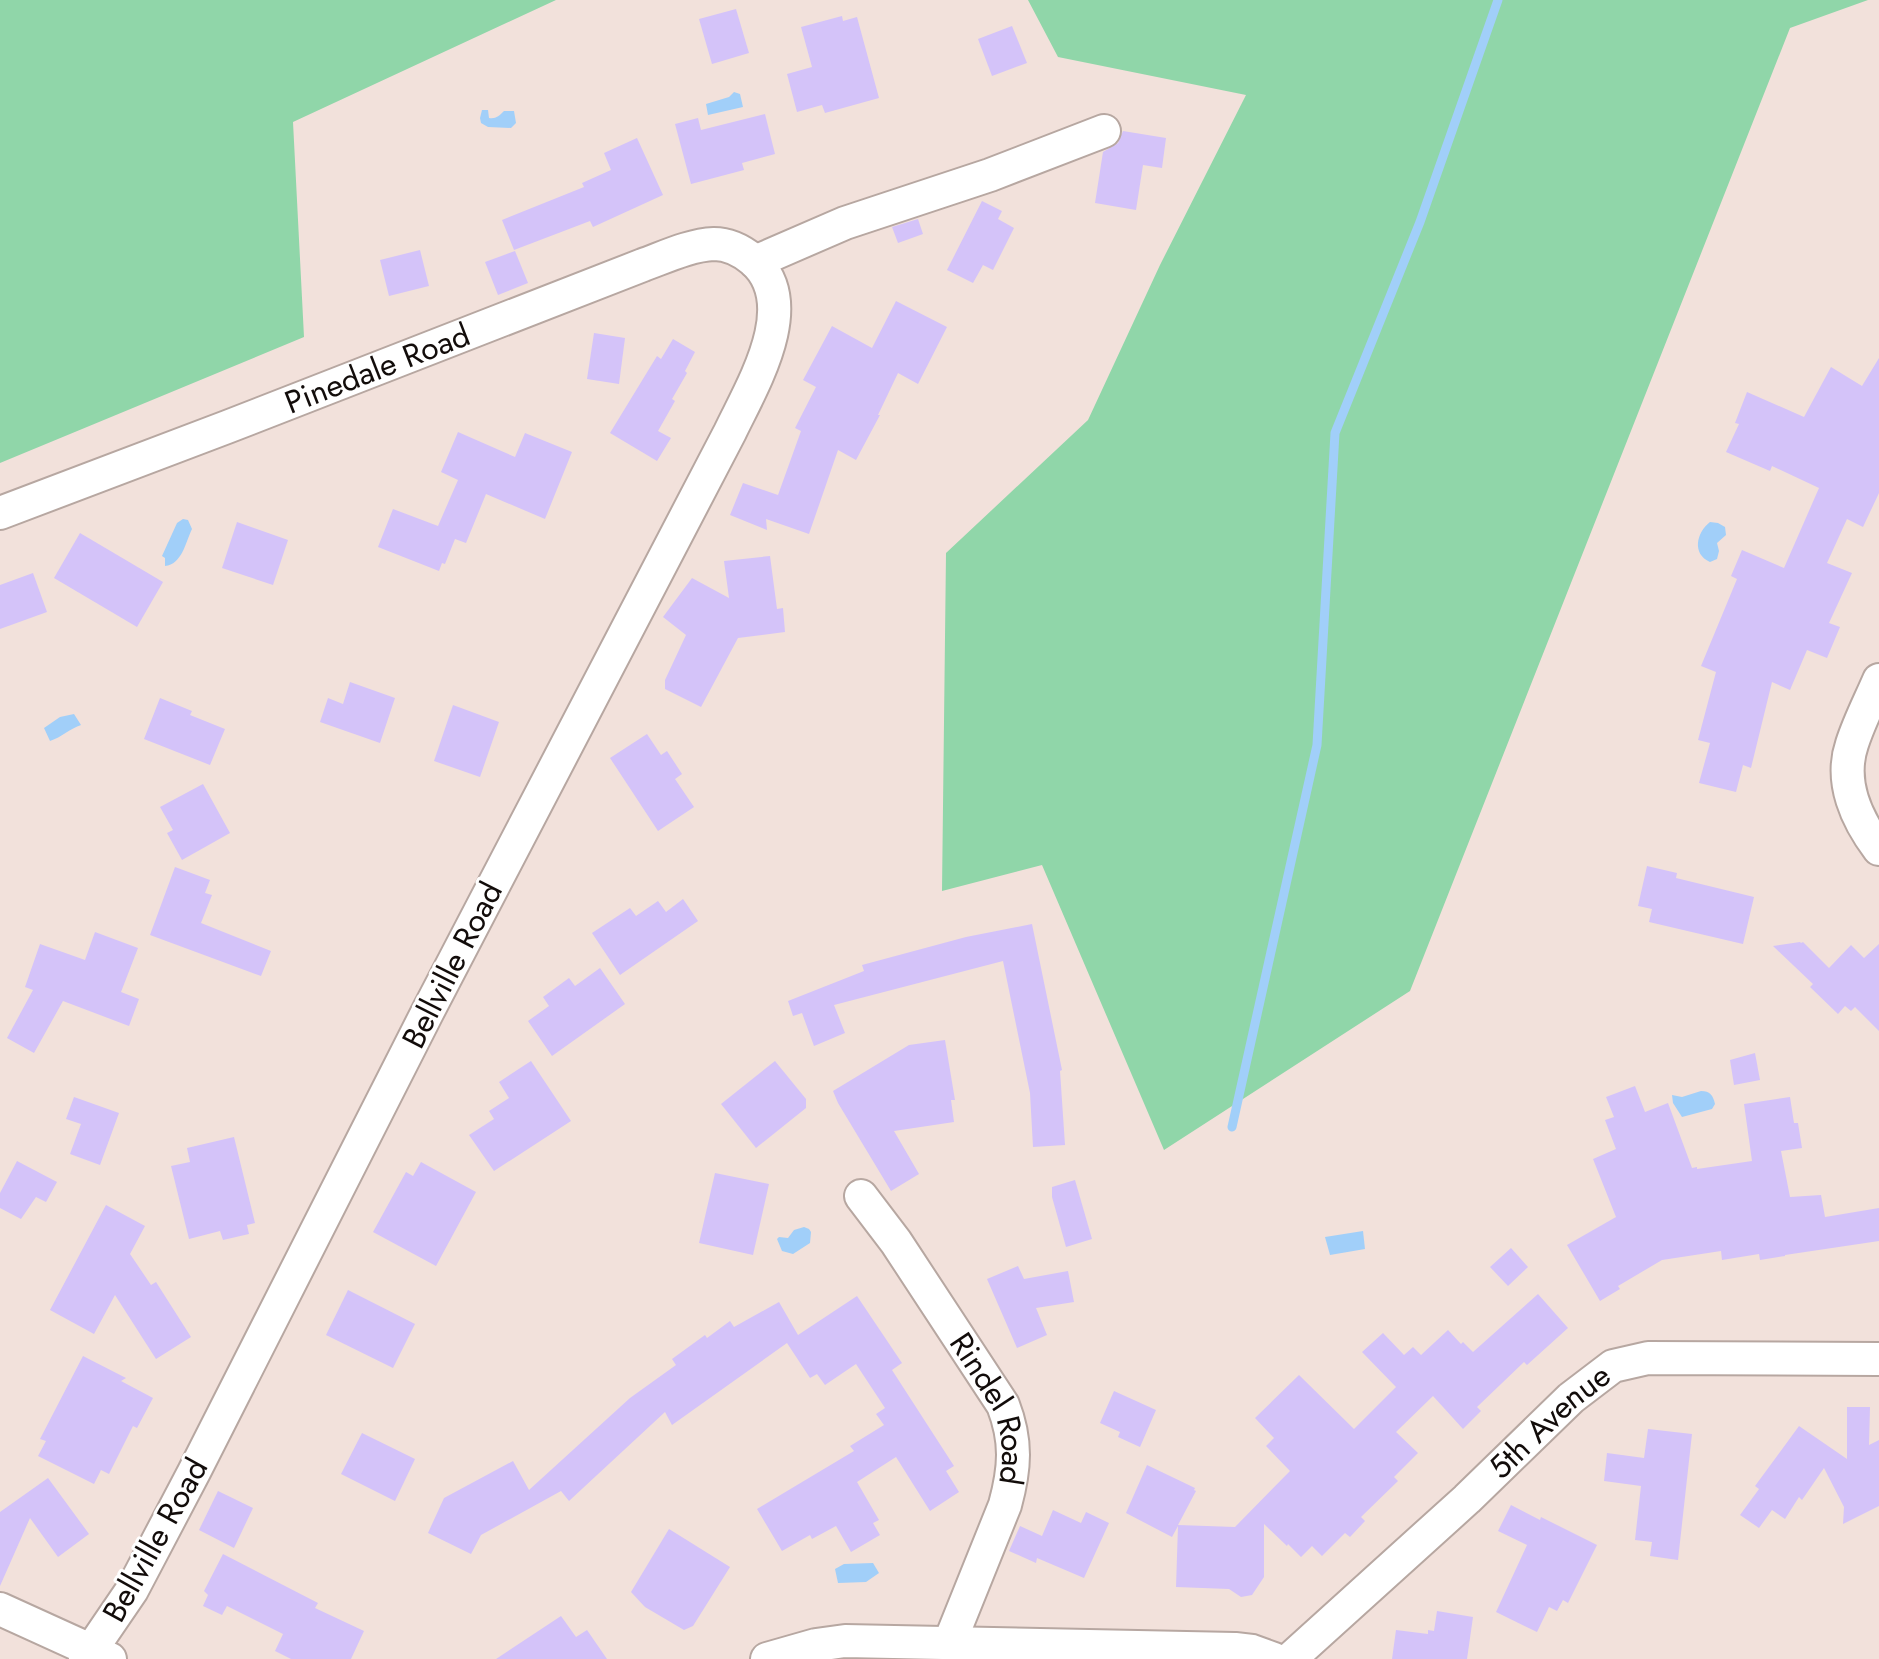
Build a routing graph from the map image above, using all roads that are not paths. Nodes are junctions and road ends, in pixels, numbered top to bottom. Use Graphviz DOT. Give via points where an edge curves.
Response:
graph roads {
  1 [pos="1104,131"];
  2 [pos="755,262"];
  3 [pos="0,513"];
  4 [pos="1879,680"];
  5 [pos="1879,849"];
  6 [pos="861,1196"];
  7 [pos="1879,1359"];
  8 [pos="0,1609"];
  9 [pos="949,1644"];
  10 [pos="96,1656"];
  11 [pos="767,1659"];
  12 [pos="1274,1659"];
  13 [pos="1290,1659"];
  1 -- 2 [label="street" via="845,223"];
  2 -- 3 [label="street, Pinedale Road" via="724,245 692,248"];
  2 -- 10 [label="street, Bellville Road" via="767,277 774,316 767,350 730,432"];
  4 -- 5 [label="street" via="1851,746 1847,778 1855,807"];
  6 -- 9 [label="street, Rindel Road" via="1003,1405 1011,1426 1014,1446 1005,1505"];
  7 -- 13 [label="street, 5th Avenue" via="1648,1358 1613,1366 1571,1398"];
  8 -- 10 [label="street"];
  9 -- 11 [label="street" via="845,1641"];
  9 -- 12 [label="street" via="1235,1649"];
}
